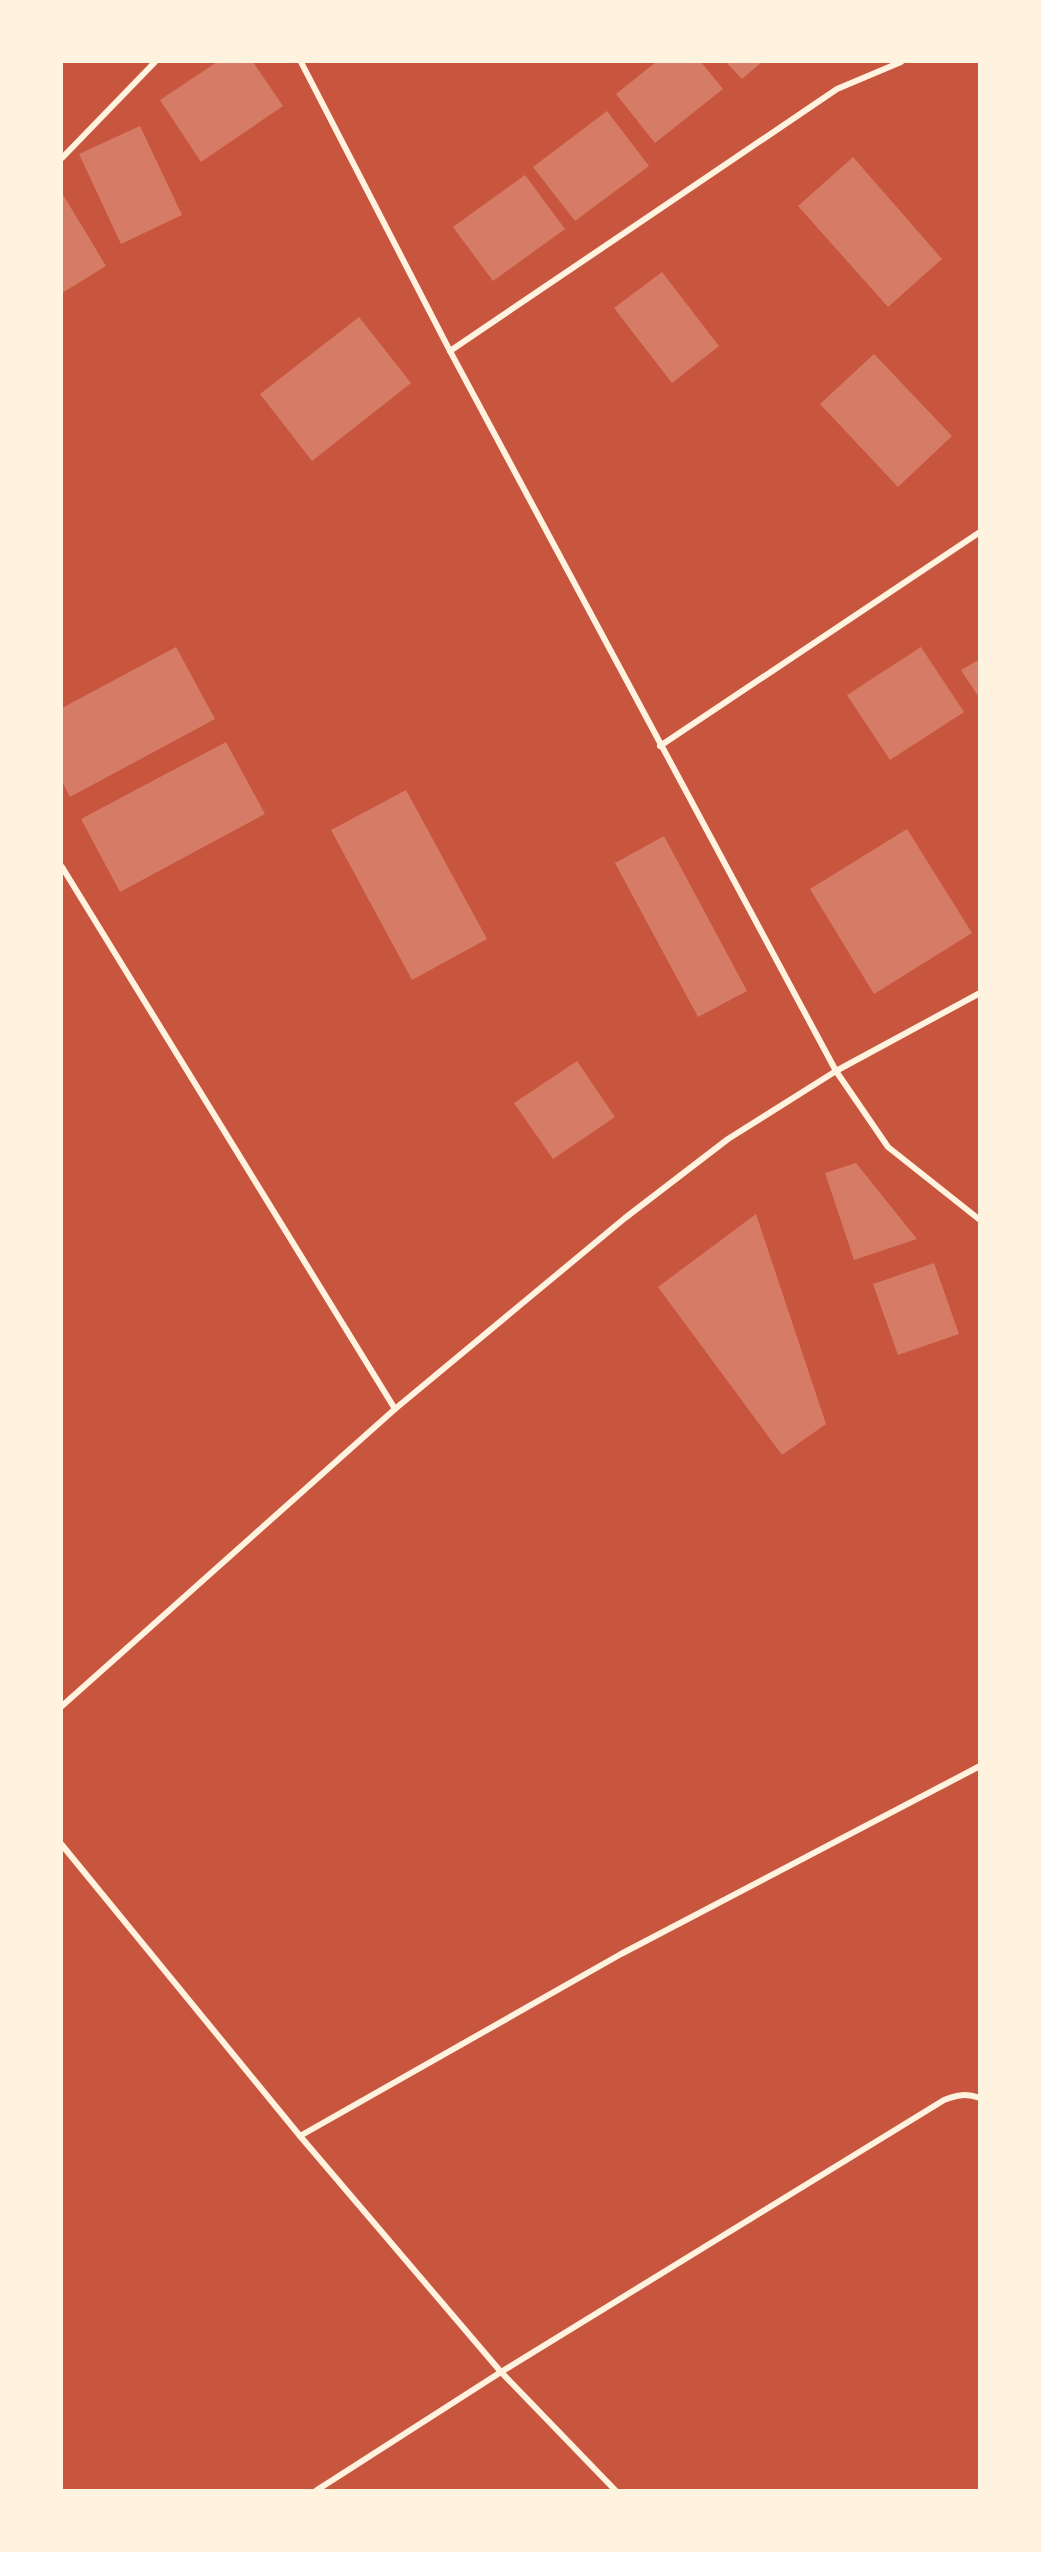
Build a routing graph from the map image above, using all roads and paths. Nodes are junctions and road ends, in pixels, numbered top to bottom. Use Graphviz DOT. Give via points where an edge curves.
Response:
graph roads {
  1 [pos="155,62"];
  2 [pos="301,62"];
  3 [pos="901,62"];
  4 [pos="62,158"];
  5 [pos="450,351"];
  6 [pos="980,532"];
  7 [pos="660,746"];
  8 [pos="62,867"];
  9 [pos="980,993"];
  10 [pos="836,1071"];
  11 [pos="980,1220"];
  12 [pos="395,1409"];
  13 [pos="62,1706"];
  14 [pos="980,1766"];
  15 [pos="62,1845"];
  16 [pos="980,2098"];
  17 [pos="300,2136"];
  18 [pos="501,2372"];
  19 [pos="317,2490"];
  20 [pos="615,2490"];
  1 -- 4 [label="street"];
  2 -- 5 [label="street"];
  3 -- 5 [label="street" via="837,89"];
  5 -- 7 [label="street"];
  6 -- 7 [label="street"];
  7 -- 10 [label="street"];
  8 -- 12 [label="street"];
  9 -- 10 [label="street"];
  10 -- 11 [label="street" via="888,1147"];
  10 -- 12 [label="street" via="728,1139 625,1218"];
  12 -- 13 [label="street"];
  14 -- 17 [label="street" via="621,1954"];
  15 -- 17 [label="street"];
  16 -- 18 [label="street" via="970,2094 944,2100"];
  17 -- 18 [label="street"];
  18 -- 19 [label="street"];
  18 -- 20 [label="street"];
}
